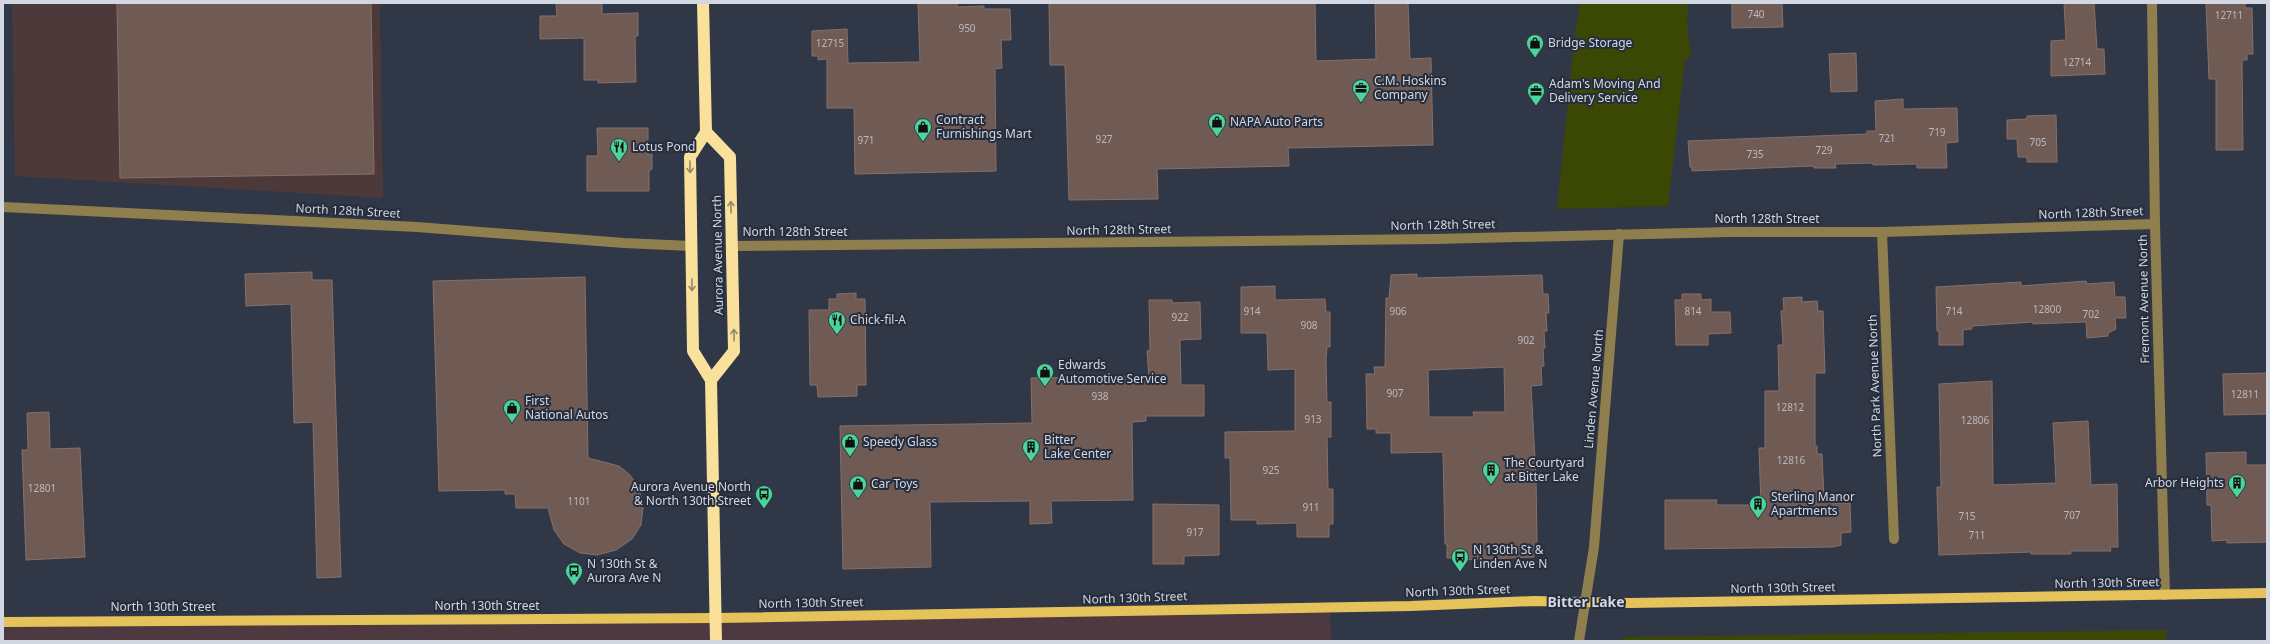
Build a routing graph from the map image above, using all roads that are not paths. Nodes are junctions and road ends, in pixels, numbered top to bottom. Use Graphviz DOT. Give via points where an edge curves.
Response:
graph roads {
  1 [pos="703,3"];
  2 [pos="2152,3"];
  3 [pos="706,132"];
  4 [pos="3,207"];
  5 [pos="2155,224"];
  6 [pos="1882,232"];
  7 [pos="1619,234"];
  8 [pos="691,246"];
  9 [pos="732,246"];
  10 [pos="711,380"];
  11 [pos="1894,539"];
  12 [pos="2267,593"];
  13 [pos="2165,595"];
  14 [pos="1586,602"];
  15 [pos="716,618"];
  16 [pos="3,622"];
  17 [pos="716,641"];
  18 [pos="1580,641"];
  1 -- 3 [label="highway"];
  2 -- 5 [label="street, Fremont Avenue North"];
  3 -- 8 [label="highway, one-way" via="690,157"];
  9 -- 3 [label="highway, Aurora Avenue North, one-way" via="730,157"];
  4 -- 8 [label="street, North 128th Street" via="417,227"];
  5 -- 6 [label="street, North 128th Street"];
  5 -- 13 [label="street, Fremont Avenue North"];
  6 -- 7 [label="street, North 128th Street"];
  6 -- 11 [label="street, North Park Avenue North"];
  7 -- 9 [label="street, North 128th Street" via="1351,240"];
  7 -- 14 [label="street, Linden Avenue North" via="1595,540"];
  8 -- 10 [label="highway, one-way" via="693,351"];
  10 -- 9 [label="highway, Aurora Avenue North, one-way" via="734,351"];
  10 -- 15 [label="highway"];
  12 -- 13 [label="main road, North 130th Street"];
  13 -- 14 [label="main road, North 130th Street"];
  14 -- 15 [label="main road, North 130th Street"];
  14 -- 18 [label="street, Linden Avenue North"];
  15 -- 16 [label="main road, North 130th Street"];
  15 -- 17 [label="highway"];
}
